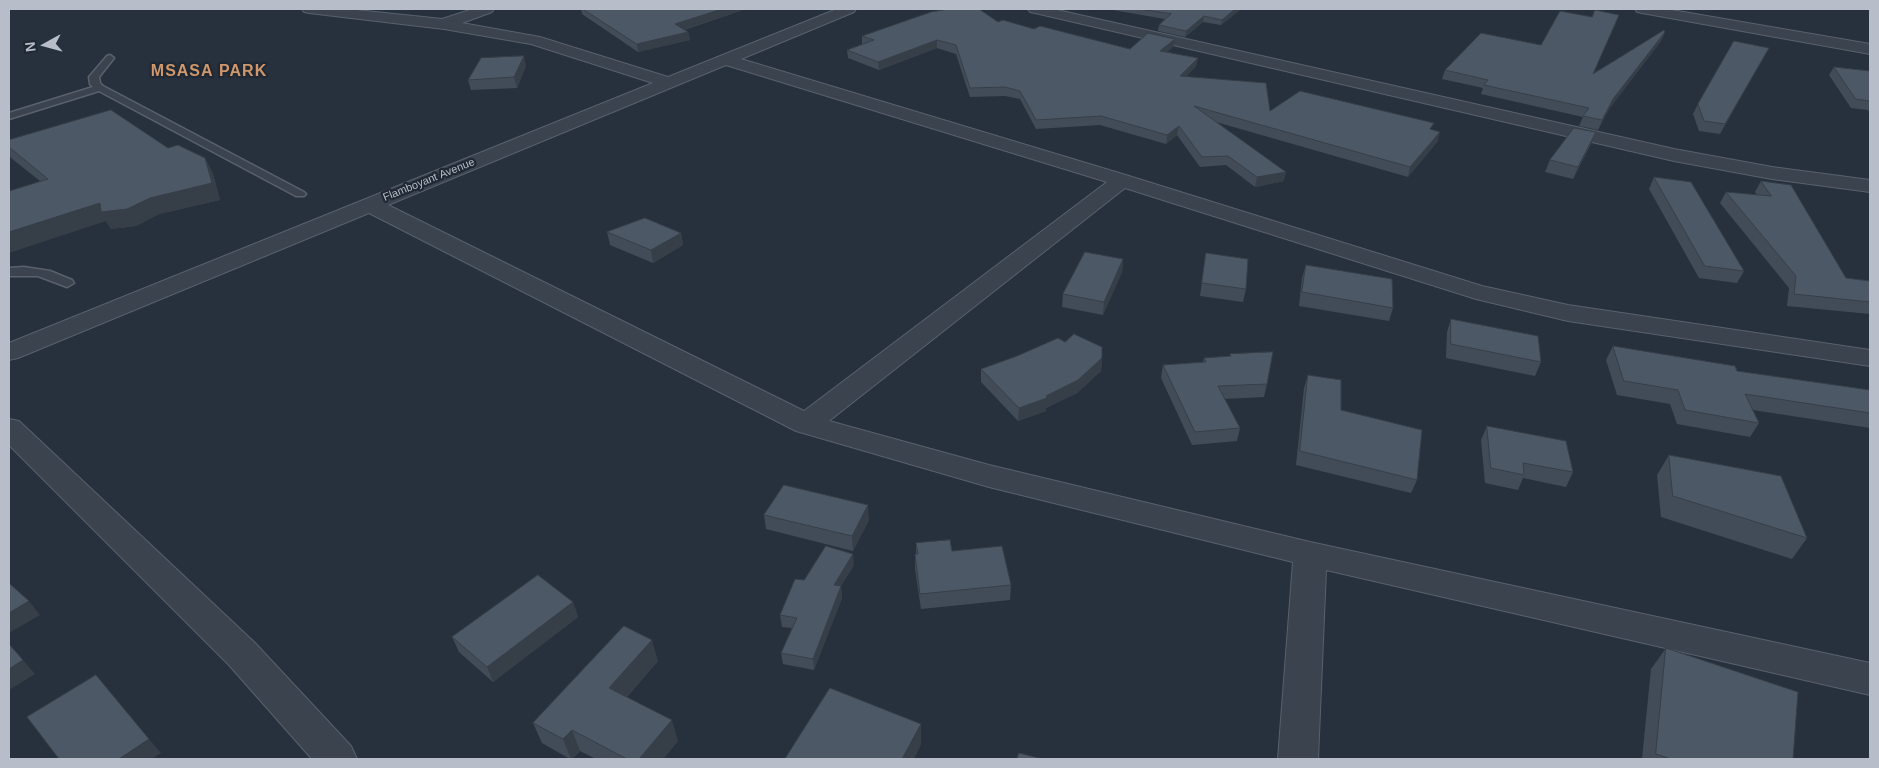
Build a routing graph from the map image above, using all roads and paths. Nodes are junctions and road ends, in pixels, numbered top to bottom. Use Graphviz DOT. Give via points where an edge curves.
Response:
graph roads {
  1 [pos="309,9"];
  2 [pos="487,9"];
  3 [pos="849,9"];
  4 [pos="1035,9"];
  5 [pos="1642,9"];
  6 [pos="444,24"];
  7 [pos="1870,49"];
  8 [pos="110,58"];
  9 [pos="726,60"];
  10 [pos="668,82"];
  11 [pos="100,88"];
  12 [pos="9,116"];
  13 [pos="1122,180"];
  14 [pos="1870,186"];
  15 [pos="300,194"];
  16 [pos="369,204"];
  17 [pos="9,272"];
  18 [pos="67,283"];
  19 [pos="9,352"];
  20 [pos="1870,358"];
  21 [pos="806,424"];
  22 [pos="9,428"];
  23 [pos="1310,554"];
  24 [pos="1870,680"];
  25 [pos="337,759"];
  26 [pos="1298,759"];
  1 -- 6 [label="street"];
  2 -- 6 [label="street"];
  3 -- 9 [label="street, Flamboyant Avenue"];
  4 -- 14 [label="street" via="1674,155"];
  5 -- 7 [label="street"];
  6 -- 10 [label="street" via="534,40"];
  8 -- 11 [label="lane" via="94,77"];
  9 -- 10 [label="street, Flamboyant Avenue"];
  9 -- 13 [label="street"];
  10 -- 16 [label="street, Flamboyant Avenue"];
  11 -- 12 [label="lane"];
  11 -- 15 [label="lane"];
  13 -- 20 [label="street" via="1380,263 1568,314"];
  13 -- 21 [label="street"];
  16 -- 19 [label="street, Flamboyant Avenue"];
  16 -- 21 [label="street"];
  17 -- 18 [label="lane" via="23,270 51,274"];
  21 -- 23 [label="street" via="988,476"];
  22 -- 25 [label="street" via="242,654"];
  23 -- 24 [label="street"];
  23 -- 26 [label="street"];
}
